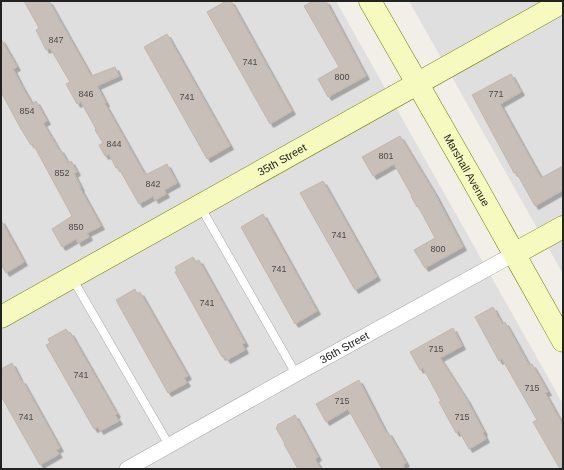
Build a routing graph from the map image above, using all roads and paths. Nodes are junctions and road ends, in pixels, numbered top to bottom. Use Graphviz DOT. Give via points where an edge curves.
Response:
graph roads {
  1 [pos="370,1"];
  2 [pos="563,2"];
  3 [pos="418,83"];
  4 [pos="200,205"];
  5 [pos="563,227"];
  6 [pos="514,254"];
  7 [pos="72,277"];
  8 [pos="1,317"];
  9 [pos="563,341"];
  10 [pos="296,374"];
  11 [pos="169,445"];
  12 [pos="127,469"];
  1 -- 3 [label="street, Marshall Avenue"];
  2 -- 3 [label="street, 35th Street"];
  3 -- 4 [label="street, 35th Street"];
  3 -- 6 [label="street, Marshall Avenue"];
  4 -- 7 [label="street, 35th Street"];
  4 -- 10 [label="lane"];
  5 -- 6 [label="street, 36th Street"];
  6 -- 9 [label="street, Marshall Avenue"];
  6 -- 10 [label="street, 36th Street"];
  7 -- 8 [label="street, 35th Street"];
  7 -- 11 [label="lane"];
  10 -- 11 [label="street, 36th Street"];
  11 -- 12 [label="street, 36th Street"];
}
